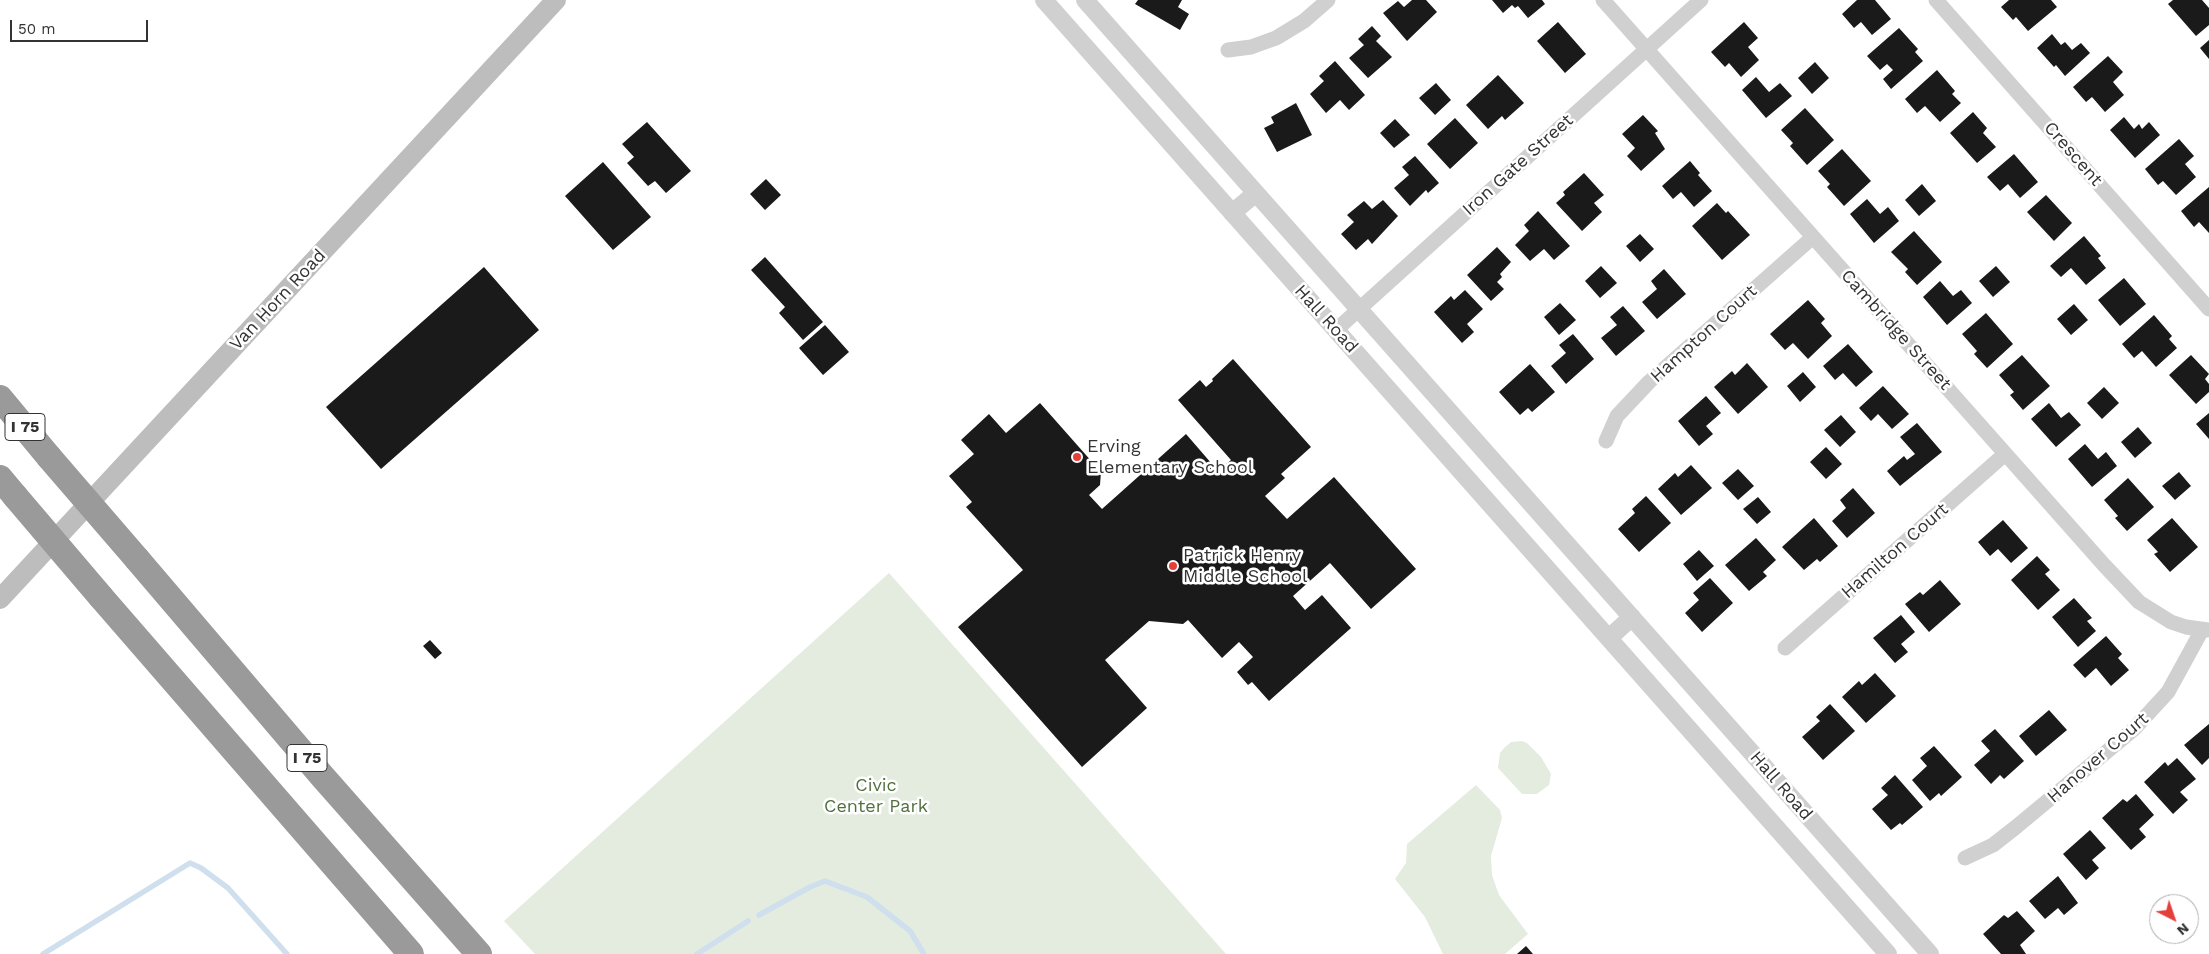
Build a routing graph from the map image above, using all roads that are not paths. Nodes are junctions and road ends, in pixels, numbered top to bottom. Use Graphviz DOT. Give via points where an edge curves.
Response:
graph roads {
  1 [pos="556,0"];
  2 [pos="1044,0"];
  3 [pos="1085,0"];
  4 [pos="1328,0"];
  5 [pos="1603,0"];
  6 [pos="1701,0"];
  7 [pos="1936,0"];
  8 [pos="1647,49"];
  9 [pos="1228,50"];
  10 [pos="1256,193"];
  11 [pos="1232,213"];
  12 [pos="1813,237"];
  13 [pos="1359,309"];
  14 [pos="2209,309"];
  15 [pos="1336,330"];
  16 [pos="0,398"];
  17 [pos="1606,441"];
  18 [pos="2005,454"];
  19 [pos="7,487"];
  20 [pos="0,599"];
  21 [pos="1632,617"];
  22 [pos="2206,630"];
  23 [pos="1609,638"];
  24 [pos="1784,648"];
  25 [pos="1965,858"];
  26 [pos="411,954"];
  27 [pos="479,954"];
  28 [pos="1888,954"];
  29 [pos="1930,954"];
  1 -- 20 [label="main road, Van Horn Road"];
  2 -- 11 [label="street, Hall Road"];
  3 -- 10 [label="street, Hall Road"];
  4 -- 9 [label="street" via="1304,21 1276,38"];
  5 -- 8 [label="street, Cambridge Street"];
  6 -- 8 [label="street, Iron Gate Street"];
  7 -- 14 [label="street, Crescent"];
  8 -- 12 [label="street, Cambridge Street"];
  8 -- 13 [label="street, Iron Gate Street"];
  10 -- 11 [label="street"];
  10 -- 13 [label="street, Hall Road"];
  11 -- 15 [label="street, Hall Road"];
  12 -- 17 [label="street, Hampton Court" via="1649,382 1617,416"];
  12 -- 18 [label="street, Cambridge Street"];
  13 -- 15 [label="street, Iron Gate Street"];
  13 -- 21 [label="street, Hall Road"];
  15 -- 23 [label="street, Hall Road"];
  16 -- 27 [label="highway, I 75, bridge" via="322,776"];
  18 -- 22 [label="street, Cambridge Street" via="2140,602 2171,622"];
  18 -- 24 [label="street, Hamilton Court"];
  19 -- 26 [label="highway, bridge"];
  21 -- 23 [label="street"];
  21 -- 29 [label="street, Hall Road"];
  22 -- 25 [label="street, Hanover Court" via="2168,692 2134,729 2016,827 1993,844"];
  23 -- 28 [label="street, Hall Road"];
}
